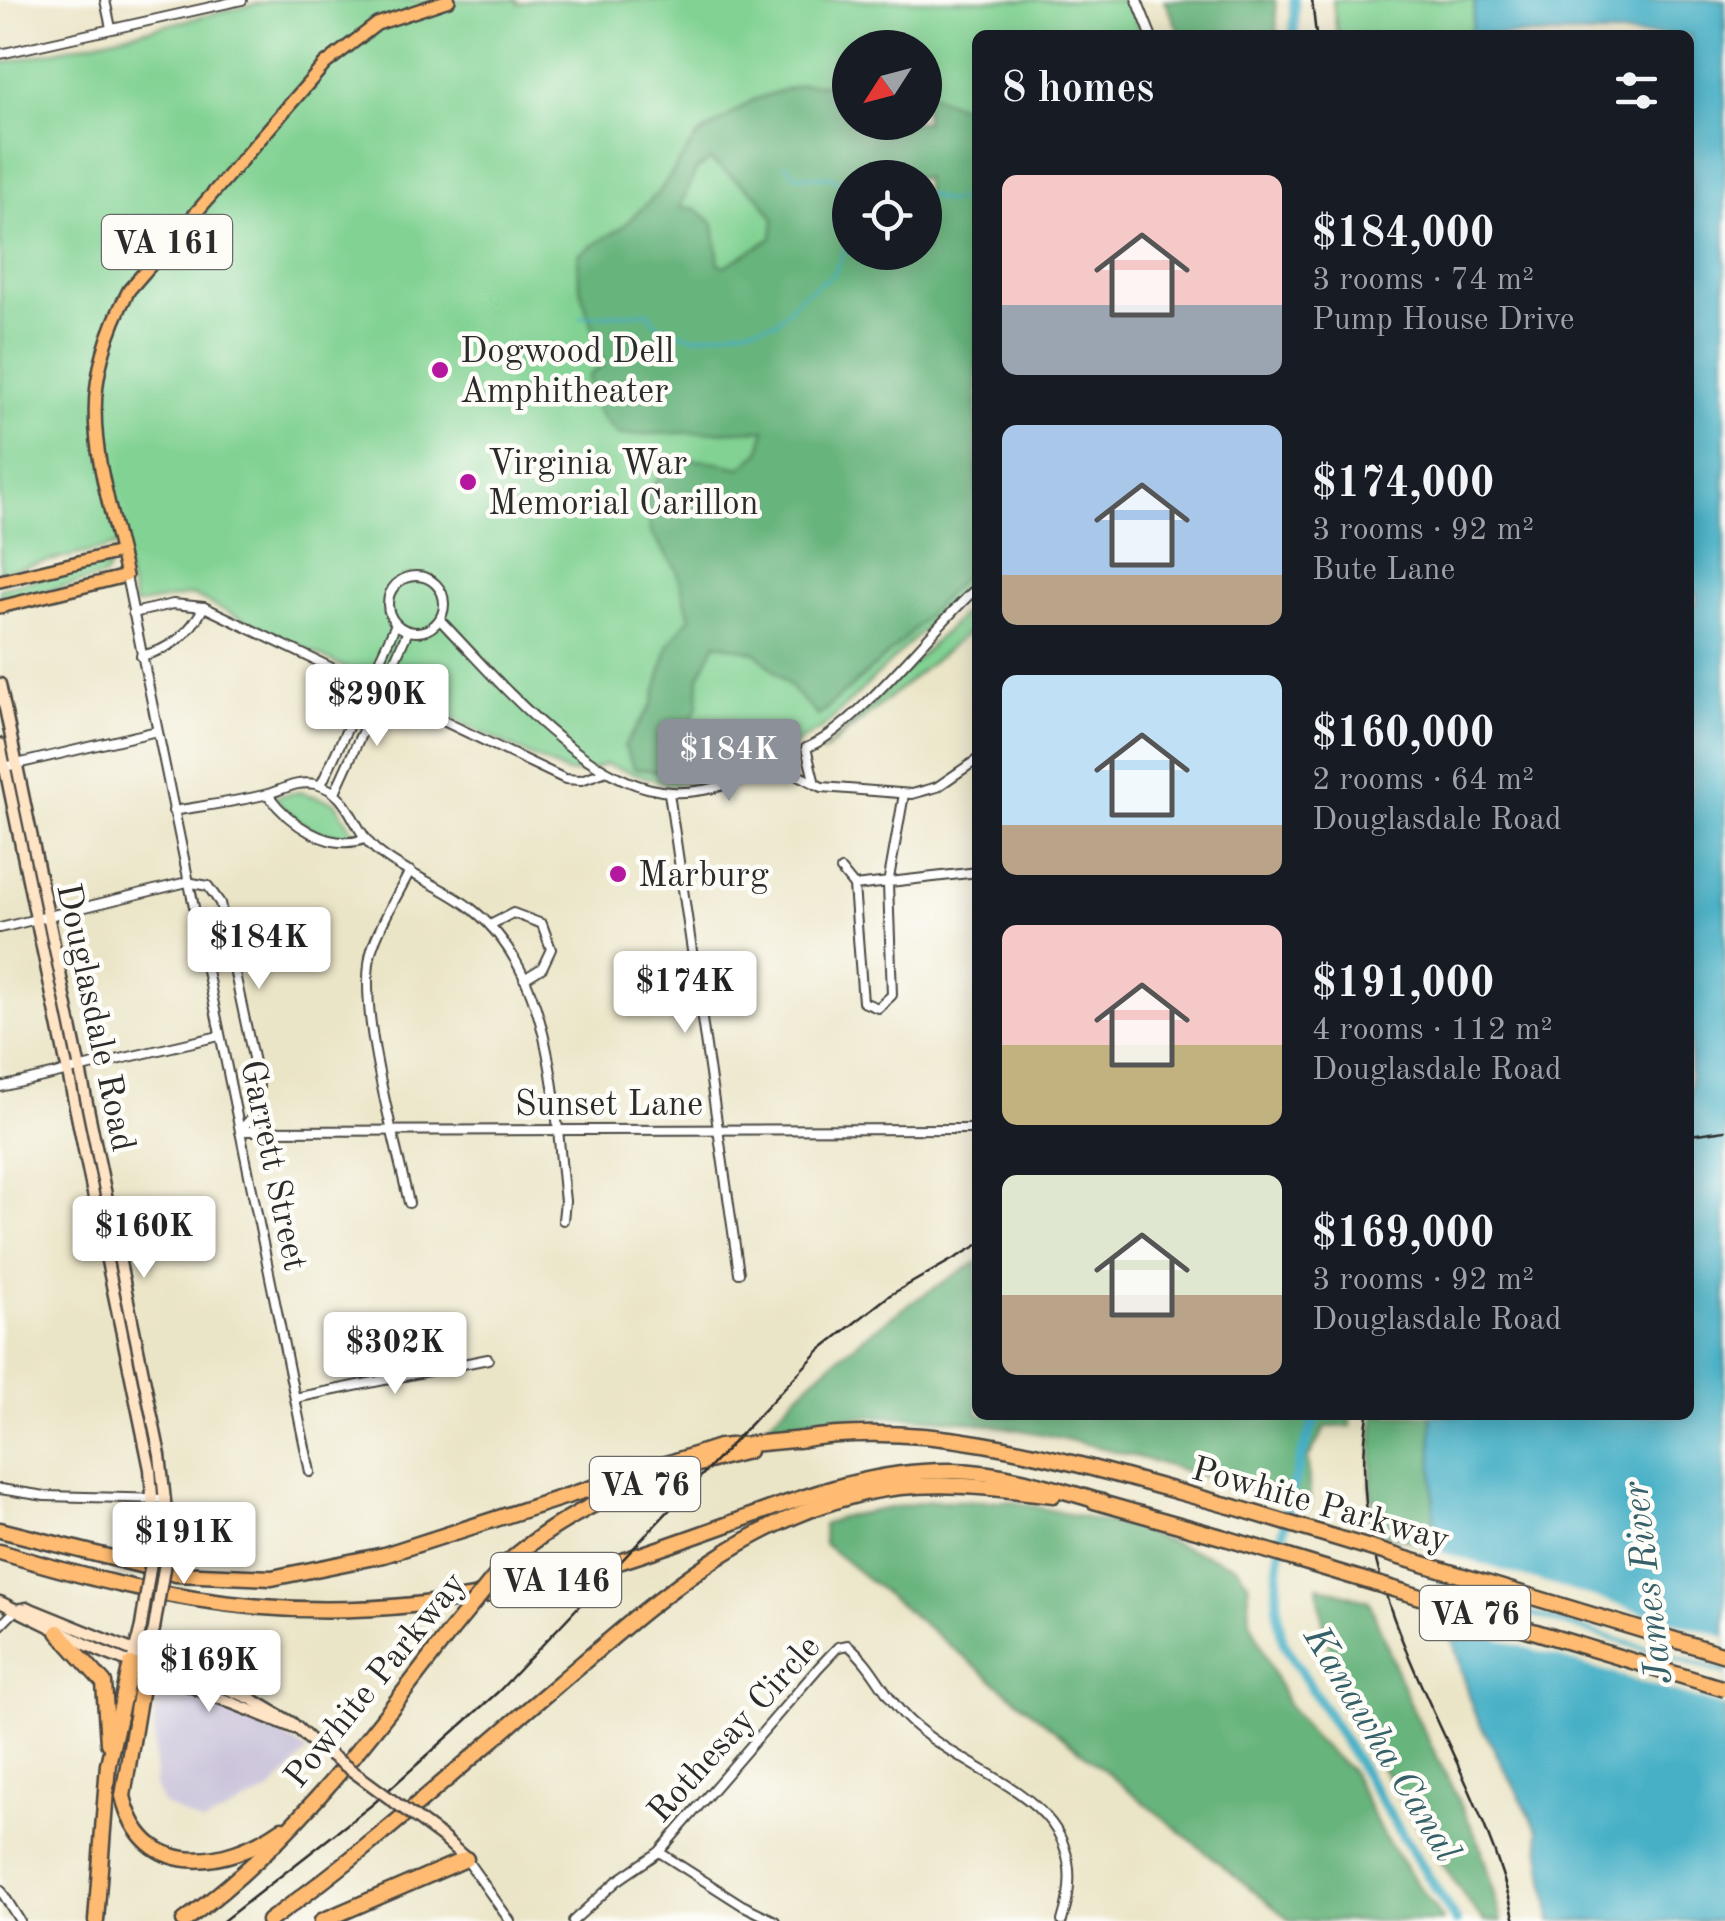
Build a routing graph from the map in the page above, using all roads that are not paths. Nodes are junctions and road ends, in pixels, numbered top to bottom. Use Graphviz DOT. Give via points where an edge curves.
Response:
graph roads {
  1 [pos="105,0"];
  2 [pos="242,0"];
  3 [pos="449,0"];
  4 [pos="1137,0"];
  5 [pos="402,6"];
  6 [pos="111,28"];
  7 [pos="1149,30"];
  8 [pos="0,54"];
  9 [pos="120,552"];
  10 [pos="126,576"];
  11 [pos="0,581"];
  12 [pos="972,592"];
  13 [pos="0,607"];
  14 [pos="204,607"];
  15 [pos="133,613"];
  16 [pos="440,620"];
  17 [pos="396,624"];
  18 [pos="408,631"];
  19 [pos="141,656"];
  20 [pos="0,684"];
  21 [pos="370,684"];
  22 [pos="384,690"];
  23 [pos="156,731"];
  24 [pos="0,744"];
  25 [pos="972,763"];
  26 [pos="7,767"];
  27 [pos="604,772"];
  28 [pos="815,784"];
  29 [pos="321,785"];
  30 [pos="336,792"];
  31 [pos="669,792"];
  32 [pos="904,794"];
  33 [pos="268,795"];
  34 [pos="173,811"];
  35 [pos="365,839"];
  36 [pos="841,870"];
  37 [pos="410,871"];
  38 [pos="972,873"];
  39 [pos="188,882"];
  40 [pos="888,884"];
  41 [pos="854,886"];
  42 [pos="42,917"];
  43 [pos="490,925"];
  44 [pos="0,928"];
  45 [pos="524,979"];
  46 [pos="220,1036"];
  47 [pos="74,1070"];
  48 [pos="0,1087"];
  49 [pos="972,1128"];
  50 [pos="240,1130"];
  51 [pos="393,1130"];
  52 [pos="717,1130"];
  53 [pos="557,1133"];
  54 [pos="409,1203"];
  55 [pos="563,1220"];
  56 [pos="739,1274"];
  57 [pos="488,1359"];
  58 [pos="294,1398"];
  59 [pos="804,1439"];
  60 [pos="310,1472"];
  61 [pos="0,1488"];
  62 [pos="160,1499"];
  63 [pos="1102,1502"];
  64 [pos="0,1530"];
  65 [pos="0,1552"];
  66 [pos="0,1602"];
  67 [pos="16,1610"];
  68 [pos="0,1626"];
  69 [pos="148,1627"];
  70 [pos="58,1632"];
  71 [pos="1725,1655"];
  72 [pos="139,1660"];
  73 [pos="1725,1688"];
  74 [pos="108,1764"];
  75 [pos="311,1808"];
  76 [pos="659,1852"];
  77 [pos="466,1858"];
  78 [pos="0,1890"];
  79 [pos="20,1921"];
  80 [pos="96,1921"];
  81 [pos="184,1921"];
  82 [pos="269,1921"];
  83 [pos="322,1921"];
  84 [pos="510,1921"];
  85 [pos="573,1921"];
  86 [pos="776,1921"];
  87 [pos="1062,1921"];
  1 -- 6 [label="street"];
  2 -- 6 [label="street"];
  3 -- 5 [label="main road, VA 161"];
  4 -- 7 [label="street"];
  5 -- 9 [label="main road, VA 161" via="326,64 162,247 108,328 95,376 95,435"];
  6 -- 8 [label="street"];
  9 -- 10 [label="main road, VA 161"];
  9 -- 11 [label="main road"];
  10 -- 13 [label="main road"];
  10 -- 15 [label="street, Garrett Street"];
  12 -- 28 [label="street" via="837,733 806,748"];
  14 -- 15 [label="street" via="172,604"];
  14 -- 19 [label="street" via="176,644"];
  14 -- 21 [label="street"];
  15 -- 19 [label="street, Garrett Street"];
  16 -- 17 [label="street" via="443,595 416,576 390,594"];
  16 -- 18 [label="street" via="423,632"];
  16 -- 27 [label="street"];
  17 -- 18 [label="street"];
  17 -- 21 [label="street"];
  18 -- 22 [label="street"];
  19 -- 23 [label="street, Garrett Street"];
  20 -- 26 [label="street, Douglasdale Road"];
  21 -- 22 [label="street"];
  21 -- 29 [label="street"];
  22 -- 27 [label="street" via="566,779"];
  22 -- 30 [label="street"];
  23 -- 26 [label="street"];
  23 -- 34 [label="street, Garrett Street"];
  24 -- 26 [label="street, Douglasdale Road"];
  25 -- 32 [label="street" via="936,787"];
  26 -- 42 [label="street, Douglasdale Road"];
  27 -- 31 [label="street"];
  28 -- 31 [label="street" via="776,764 720,787"];
  28 -- 32 [label="street"];
  29 -- 30 [label="street"];
  29 -- 33 [label="street" via="298,784"];
  30 -- 35 [label="street"];
  31 -- 52 [label="street"];
  32 -- 40 [label="street"];
  33 -- 34 [label="street"];
  33 -- 35 [label="street" via="293,822 320,836"];
  34 -- 39 [label="street, Garrett Street"];
  35 -- 37 [label="street"];
  36 -- 41 [label="street"];
  37 -- 43 [label="street"];
  37 -- 51 [label="street" via="372,948 368,972"];
  38 -- 40 [label="street"];
  39 -- 42 [label="street"];
  39 -- 46 [label="street, Garrett Street"];
  39 -- 50 [label="street" via="216,893 236,975 260,1098"];
  40 -- 41 [label="street"];
  40 -- 41 [label="street" via="892,995 878,1008 859,994"];
  42 -- 44 [label="street"];
  42 -- 47 [label="street, Douglasdale Road"];
  43 -- 45 [label="street"];
  43 -- 45 [label="street" via="513,913 542,924 552,949 542,968"];
  45 -- 53 [label="street" via="544,1040"];
  46 -- 47 [label="street"];
  46 -- 50 [label="street, Garrett Street"];
  47 -- 48 [label="street"];
  47 -- 62 [label="street, Douglasdale Road"];
  49 -- 52 [label="street, Sunset Lane"];
  50 -- 51 [label="street, Sunset Lane"];
  50 -- 58 [label="street, Garrett Street"];
  51 -- 53 [label="street, Sunset Lane"];
  51 -- 54 [label="street"];
  52 -- 53 [label="street, Sunset Lane"];
  52 -- 56 [label="street"];
  53 -- 55 [label="street"];
  57 -- 58 [label="street"];
  58 -- 60 [label="street, Garrett Street"];
  59 -- 64 [label="highway, VA 146" via="719,1447 384,1555 272,1578 176,1574"];
  59 -- 71 [label="highway, Powhite Parkway / VA 76, bridge" via="876,1436 982,1444 1052,1458"];
  59 -- 75 [label="highway, Powhite Parkway / VA 76, bridge" via="740,1453 597,1503 528,1544"];
  61 -- 62 [label="street"];
  62 -- 69 [label="street, Douglasdale Road, bridge"];
  62 -- 69 [label="street, Douglasdale Road, bridge" via="169,1538"];
  63 -- 65 [label="highway, VA 146" via="989,1474 866,1480 575,1575 441,1604 356,1612 227,1607"];
  63 -- 73 [label="highway, Powhite Parkway / VA 76, bridge"];
  63 -- 82 [label="highway, Powhite Parkway / VA 76" via="966,1485 906,1486 830,1503 737,1542 680,1581"];
  66 -- 67 [label="street"];
  67 -- 68 [label="street"];
  67 -- 70 [label="street"];
  67 -- 72 [label="street" via="28,1608"];
  69 -- 72 [label="street, Douglasdale Road"];
  70 -- 72 [label="street"];
  70 -- 74 [label="highway" via="104,1683"];
  72 -- 74 [label="highway"];
  72 -- 75 [label="highway" via="123,1796 134,1824 154,1846 184,1859 218,1861 250,1849"];
  72 -- 77 [label="street, bridge" via="295,1728"];
  74 -- 80 [label="highway"];
  75 -- 81 [label="highway, Powhite Parkway / VA 76"];
  76 -- 85 [label="street"];
  76 -- 86 [label="street, Rothesay Circle"];
  76 -- 87 [label="street, Rothesay Circle" via="819,1667 848,1645 911,1722 1042,1810 1067,1853 1071,1891"];
  77 -- 83 [label="highway"];
  77 -- 84 [label="street"];
  78 -- 79 [label="street"];
}
